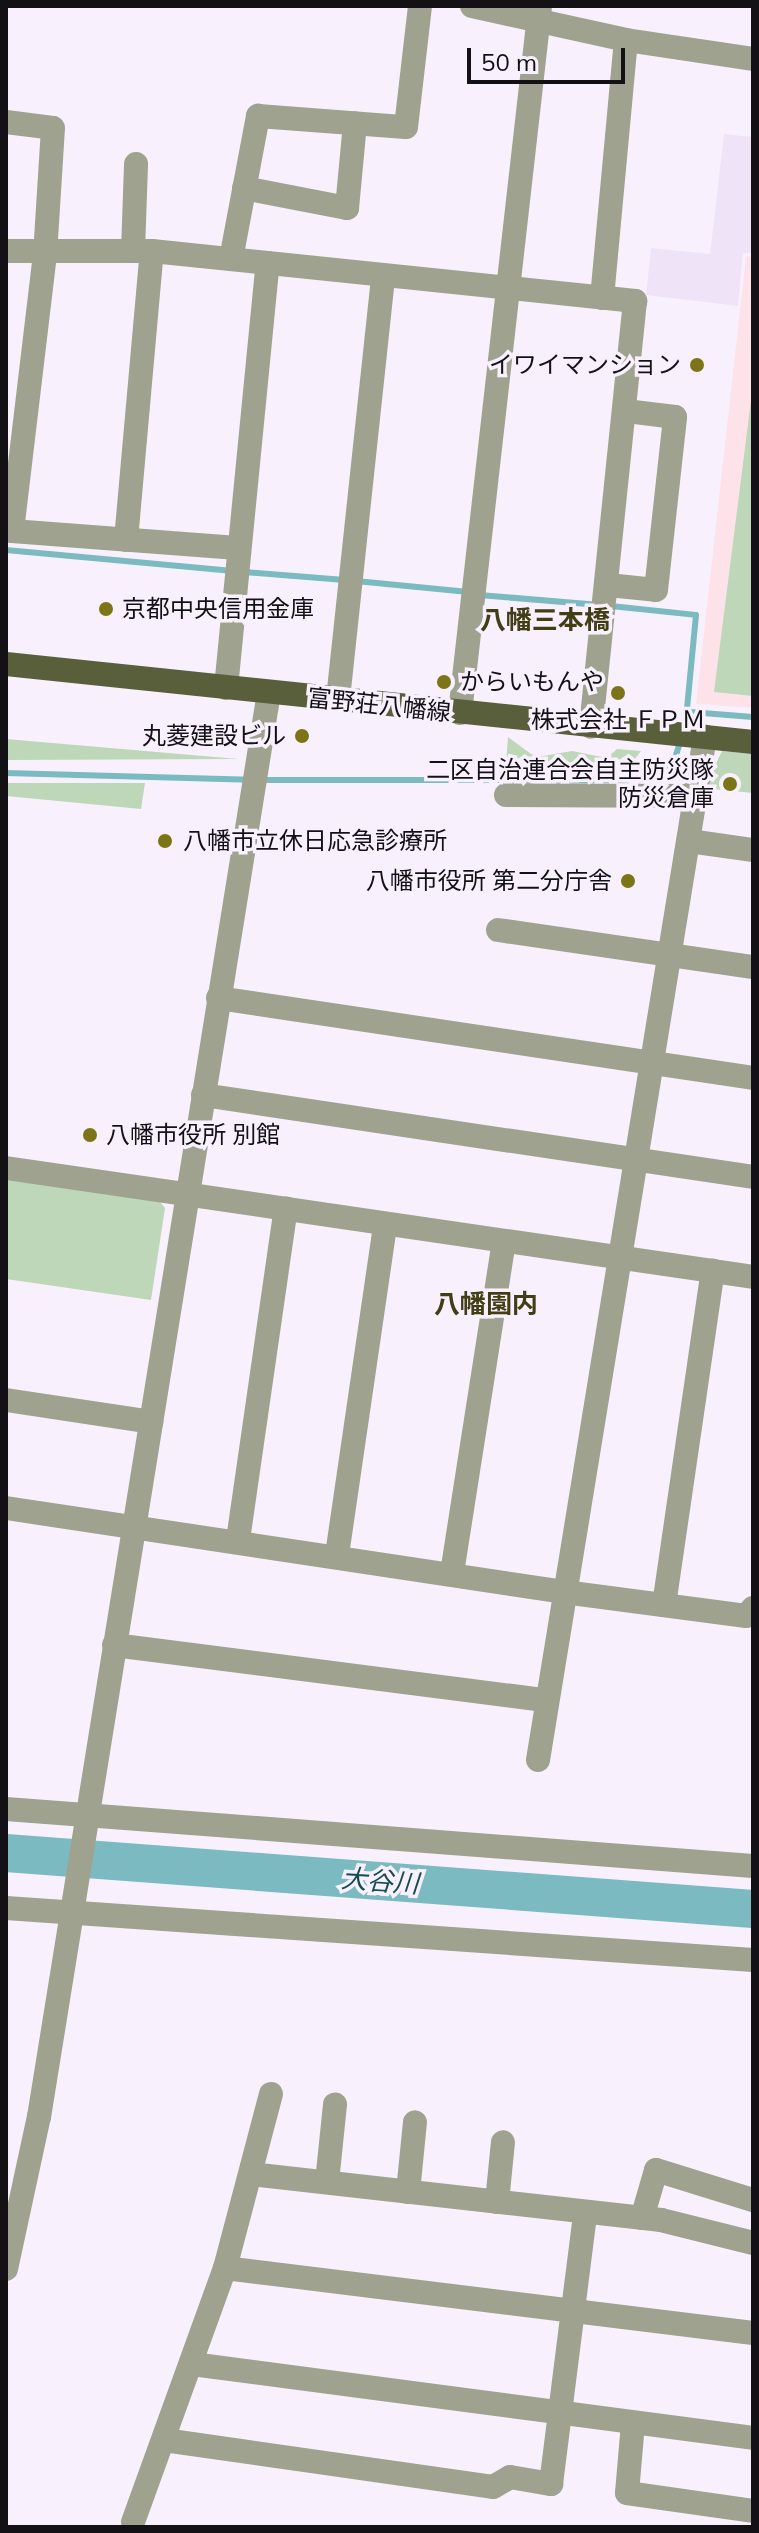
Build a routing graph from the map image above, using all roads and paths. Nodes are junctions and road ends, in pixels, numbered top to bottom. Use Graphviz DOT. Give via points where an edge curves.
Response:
graph roads {
  1 [pos="420,6"];
  2 [pos="472,6"];
  3 [pos="539,13"];
  4 [pos="626,40"];
  5 [pos="753,59"];
  6 [pos="6,122"];
  7 [pos="355,123"];
  8 [pos="136,164"];
  9 [pos="244,188"];
  10 [pos="6,251"];
  11 [pos="142,251"];
  12 [pos="45,254"];
  13 [pos="231,259"];
  14 [pos="268,263"];
  15 [pos="383,275"];
  16 [pos="508,289"];
  17 [pos="602,298"];
  18 [pos="627,411"];
  19 [pos="126,540"];
  20 [pos="236,561"];
  21 [pos="607,598"];
  22 [pos="6,664"];
  23 [pos="226,688"];
  24 [pos="269,693"];
  25 [pos="338,699"];
  26 [pos="460,713"];
  27 [pos="591,727"];
  28 [pos="705,737"];
  29 [pos="753,742"];
  30 [pos="506,795"];
  31 [pos="693,796"];
  32 [pos="689,841"];
  33 [pos="753,850"];
  34 [pos="498,930"];
  35 [pos="672,955"];
  36 [pos="753,967"];
  37 [pos="218,998"];
  38 [pos="652,1063"];
  39 [pos="753,1078"];
  40 [pos="203,1095"];
  41 [pos="636,1160"];
  42 [pos="6,1168"];
  43 [pos="753,1177"];
  44 [pos="187,1194"];
  45 [pos="286,1208"];
  46 [pos="385,1225"];
  47 [pos="504,1241"];
  48 [pos="621,1257"];
  49 [pos="713,1271"];
  50 [pos="753,1277"];
  51 [pos="6,1400"];
  52 [pos="151,1422"];
  53 [pos="6,1508"];
  54 [pos="134,1525"];
  55 [pos="238,1540"];
  56 [pos="337,1555"];
  57 [pos="452,1573"];
  58 [pos="564,1592"];
  59 [pos="664,1605"];
  60 [pos="753,1608"];
  61 [pos="114,1645"];
  62 [pos="544,1700"];
  63 [pos="538,1760"];
  64 [pos="6,1809"];
  65 [pos="86,1818"];
  66 [pos="753,1866"];
  67 [pos="6,1908"];
  68 [pos="72,1910"];
  69 [pos="753,1960"];
  70 [pos="271,2094"];
  71 [pos="335,2104"];
  72 [pos="415,2122"];
  73 [pos="503,2142"];
  74 [pos="251,2174"];
  75 [pos="327,2182"];
  76 [pos="408,2192"];
  77 [pos="753,2200"];
  78 [pos="497,2202"];
  79 [pos="585,2213"];
  80 [pos="642,2218"];
  81 [pos="753,2243"];
  82 [pos="225,2268"];
  83 [pos="6,2269"];
  84 [pos="574,2310"];
  85 [pos="753,2333"];
  86 [pos="192,2364"];
  87 [pos="561,2413"];
  88 [pos="633,2423"];
  89 [pos="753,2438"];
  90 [pos="164,2440"];
  91 [pos="753,2511"];
  92 [pos="133,2522"];
  1 -- 7 [label="street" via="406,127"];
  2 -- 3 [label="street"];
  3 -- 4 [label="street"];
  3 -- 16 [label="street"];
  4 -- 5 [label="street"];
  4 -- 17 [label="street"];
  6 -- 12 [label="street" via="53,128"];
  7 -- 9 [label="street" via="258,116"];
  7 -- 9 [label="street" via="347,208"];
  8 -- 11 [label="street"];
  9 -- 13 [label="street"];
  10 -- 12 [label="street"];
  11 -- 12 [label="street"];
  11 -- 13 [label="street"];
  11 -- 19 [label="street"];
  12 -- 19 [label="street" via="12,531"];
  13 -- 14 [label="street"];
  14 -- 15 [label="street"];
  14 -- 20 [label="street"];
  15 -- 16 [label="street"];
  15 -- 25 [label="street"];
  16 -- 17 [label="street"];
  16 -- 26 [label="street"];
  17 -- 18 [label="street" via="635,301"];
  18 -- 21 [label="street"];
  18 -- 21 [label="street" via="675,417 656,590"];
  19 -- 20 [label="street"];
  20 -- 23 [label="street"];
  21 -- 27 [label="street"];
  22 -- 23 [label="main road, 富野荘八幡線"];
  23 -- 24 [label="main road, 富野荘八幡線"];
  24 -- 25 [label="main road, 富野荘八幡線"];
  24 -- 37 [label="street"];
  25 -- 26 [label="main road, 富野荘八幡線"];
  26 -- 27 [label="main road, 富野荘八幡線"];
  27 -- 28 [label="main road, 富野荘八幡線"];
  28 -- 29 [label="main road, 富野荘八幡線"];
  28 -- 31 [label="street"];
  30 -- 31 [label="street"];
  31 -- 32 [label="street"];
  32 -- 33 [label="street"];
  32 -- 35 [label="street"];
  34 -- 35 [label="street"];
  35 -- 36 [label="street"];
  35 -- 38 [label="street"];
  37 -- 38 [label="street"];
  37 -- 40 [label="street"];
  38 -- 39 [label="street"];
  38 -- 41 [label="street"];
  40 -- 41 [label="street"];
  40 -- 44 [label="street"];
  41 -- 43 [label="street"];
  41 -- 48 [label="street"];
  42 -- 44 [label="street"];
  44 -- 45 [label="street"];
  44 -- 52 [label="street"];
  45 -- 46 [label="street"];
  45 -- 55 [label="street"];
  46 -- 47 [label="street"];
  46 -- 56 [label="street"];
  47 -- 48 [label="street"];
  47 -- 57 [label="street"];
  48 -- 49 [label="street"];
  48 -- 58 [label="street"];
  49 -- 50 [label="street"];
  49 -- 59 [label="street"];
  51 -- 52 [label="street"];
  52 -- 54 [label="street"];
  53 -- 54 [label="street"];
  54 -- 55 [label="street"];
  54 -- 61 [label="street"];
  55 -- 56 [label="street"];
  56 -- 57 [label="street"];
  57 -- 58 [label="street"];
  58 -- 59 [label="street"];
  58 -- 62 [label="street"];
  59 -- 60 [label="street" via="746,1616"];
  61 -- 62 [label="street"];
  61 -- 65 [label="street"];
  62 -- 63 [label="street"];
  64 -- 65 [label="street"];
  65 -- 66 [label="street"];
  65 -- 68 [label="street"];
  67 -- 68 [label="street"];
  68 -- 69 [label="street"];
  68 -- 83 [label="street" via="39,2117"];
  70 -- 74 [label="street"];
  71 -- 75 [label="street"];
  72 -- 76 [label="street"];
  73 -- 78 [label="street"];
  74 -- 75 [label="street"];
  74 -- 82 [label="street"];
  75 -- 76 [label="street"];
  76 -- 78 [label="street"];
  77 -- 80 [label="street" via="656,2170"];
  78 -- 79 [label="street"];
  79 -- 80 [label="street"];
  79 -- 84 [label="street"];
  80 -- 81 [label="street"];
  82 -- 84 [label="street"];
  82 -- 86 [label="street"];
  84 -- 85 [label="street"];
  84 -- 87 [label="street"];
  86 -- 87 [label="street"];
  86 -- 90 [label="street"];
  87 -- 88 [label="street"];
  87 -- 90 [label="street" via="551,2484 510,2477 493,2487"];
  88 -- 89 [label="street"];
  88 -- 91 [label="street" via="627,2493"];
  90 -- 92 [label="street"];
}
